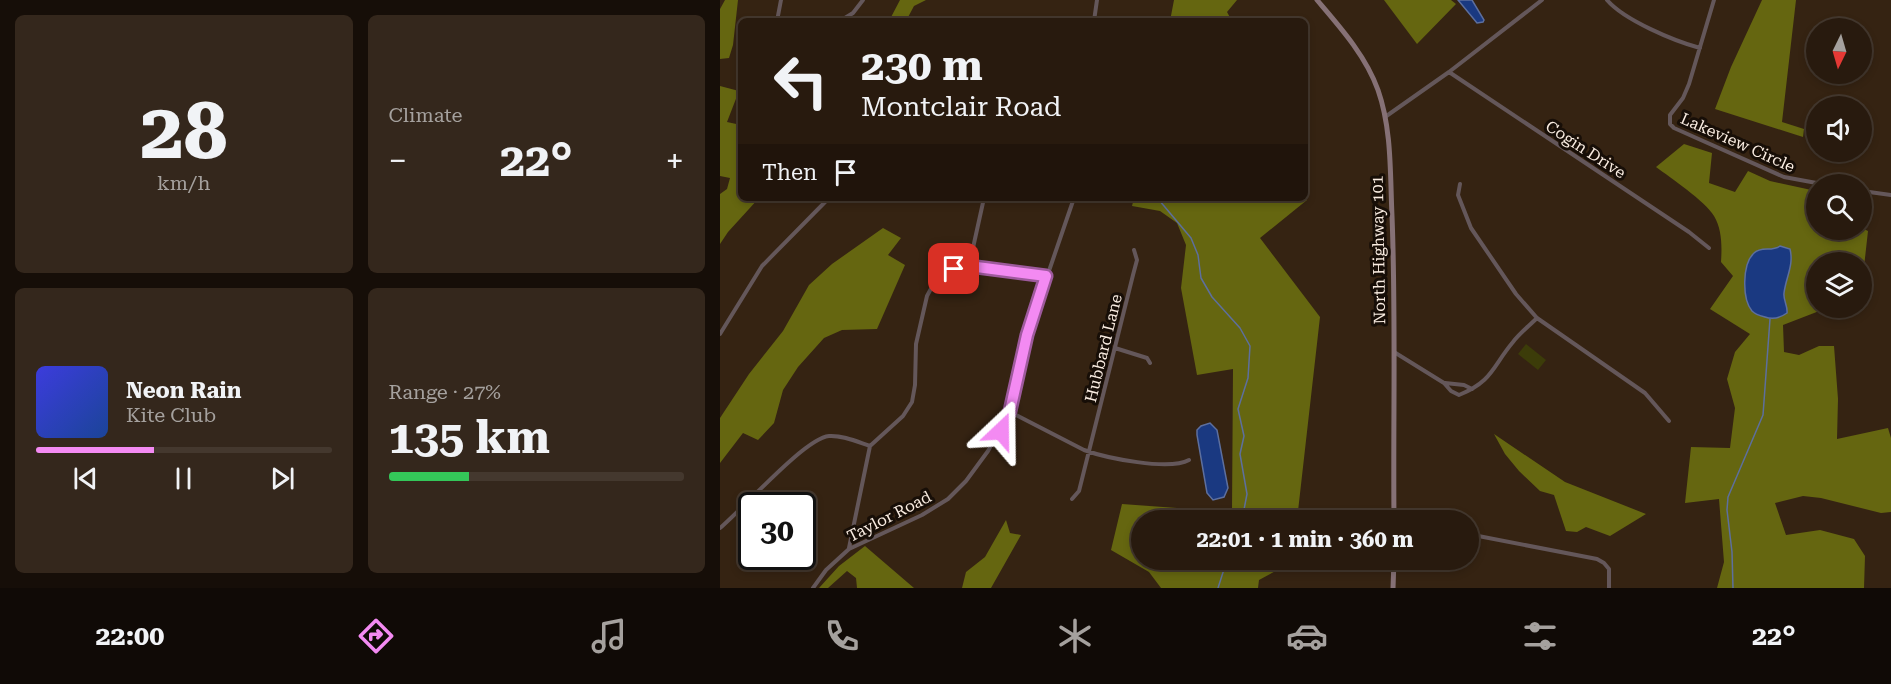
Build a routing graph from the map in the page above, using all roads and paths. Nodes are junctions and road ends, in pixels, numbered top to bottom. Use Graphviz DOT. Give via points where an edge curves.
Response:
graph roads {
  1 [pos="782,0"];
  2 [pos="863,0"];
  3 [pos="1097,0"];
  4 [pos="1317,0"];
  5 [pos="1542,0"];
  6 [pos="1608,0"];
  7 [pos="1714,0"];
  8 [pos="779,18"];
  9 [pos="846,18"];
  10 [pos="1094,18"];
  11 [pos="1700,48"];
  12 [pos="1449,72"];
  13 [pos="1385,117"];
  14 [pos="1806,181"];
  15 [pos="1460,184"];
  16 [pos="1872,192"];
  17 [pos="1891,195"];
  18 [pos="826,201"];
  19 [pos="983,201"];
  20 [pos="1073,201"];
  21 [pos="1709,248"];
  22 [pos="1134,250"];
  23 [pos="969,266"];
  24 [pos="1046,276"];
  25 [pos="1538,318"];
  26 [pos="720,334"];
  27 [pos="1115,348"];
  28 [pos="1393,352"];
  29 [pos="1150,363"];
  30 [pos="1444,383"];
  31 [pos="1472,389"];
  32 [pos="1010,412"];
  33 [pos="1669,421"];
  34 [pos="870,446"];
  35 [pos="1089,452"];
  36 [pos="1189,460"];
  37 [pos="1072,499"];
  38 [pos="1394,510"];
  39 [pos="720,528"];
  40 [pos="1479,536"];
  41 [pos="849,549"];
  42 [pos="1394,570"];
  43 [pos="813,588"];
  44 [pos="1393,588"];
  45 [pos="1609,588"];
  1 -- 8 [label="street"];
  2 -- 9 [label="street"];
  3 -- 10 [label="street"];
  4 -- 13 [label="main road, North Highway 101" via="1348,37 1372,76"];
  5 -- 12 [label="street"];
  6 -- 11 [label="street" via="1634,20"];
  7 -- 11 [label="street, Lakeview Circle"];
  11 -- 14 [label="street, Lakeview Circle" via="1687,90 1669,119 1671,126 1784,177"];
  12 -- 13 [label="street"];
  12 -- 21 [label="street, Cogin Drive"];
  13 -- 28 [label="main road, North Highway 101" via="1393,249"];
  15 -- 25 [label="street" via="1458,195 1471,228 1516,294"];
  16 -- 17 [label="street"];
  18 -- 26 [label="street" via="762,266"];
  19 -- 23 [label="street"];
  20 -- 24 [label="street, Taylor Road"];
  22 -- 27 [label="street, Hubbard Lane" via="1137,260"];
  23 -- 24 [label="street"];
  23 -- 34 [label="street" via="945,273 930,290 916,344 912,402 903,416"];
  24 -- 32 [label="street, Taylor Road" via="1027,335"];
  25 -- 31 [label="street" via="1513,342 1487,379"];
  25 -- 33 [label="street" via="1645,393"];
  27 -- 29 [label="street" via="1147,358"];
  27 -- 35 [label="street, Hubbard Lane"];
  28 -- 30 [label="street"];
  28 -- 38 [label="main road, North Highway 101"];
  30 -- 31 [label="street"];
  30 -- 31 [label="street" via="1459,395"];
  32 -- 35 [label="street"];
  32 -- 41 [label="street, Taylor Road" via="975,469 948,499"];
  34 -- 39 [label="street" via="834,436 817,440"];
  34 -- 41 [label="street"];
  35 -- 36 [label="street" via="1175,465"];
  35 -- 37 [label="street, Hubbard Lane" via="1079,491"];
  40 -- 45 [label="street" via="1597,559 1609,569"];
  41 -- 43 [label="street, Taylor Road"];
  42 -- 44 [label="main road"];
}
